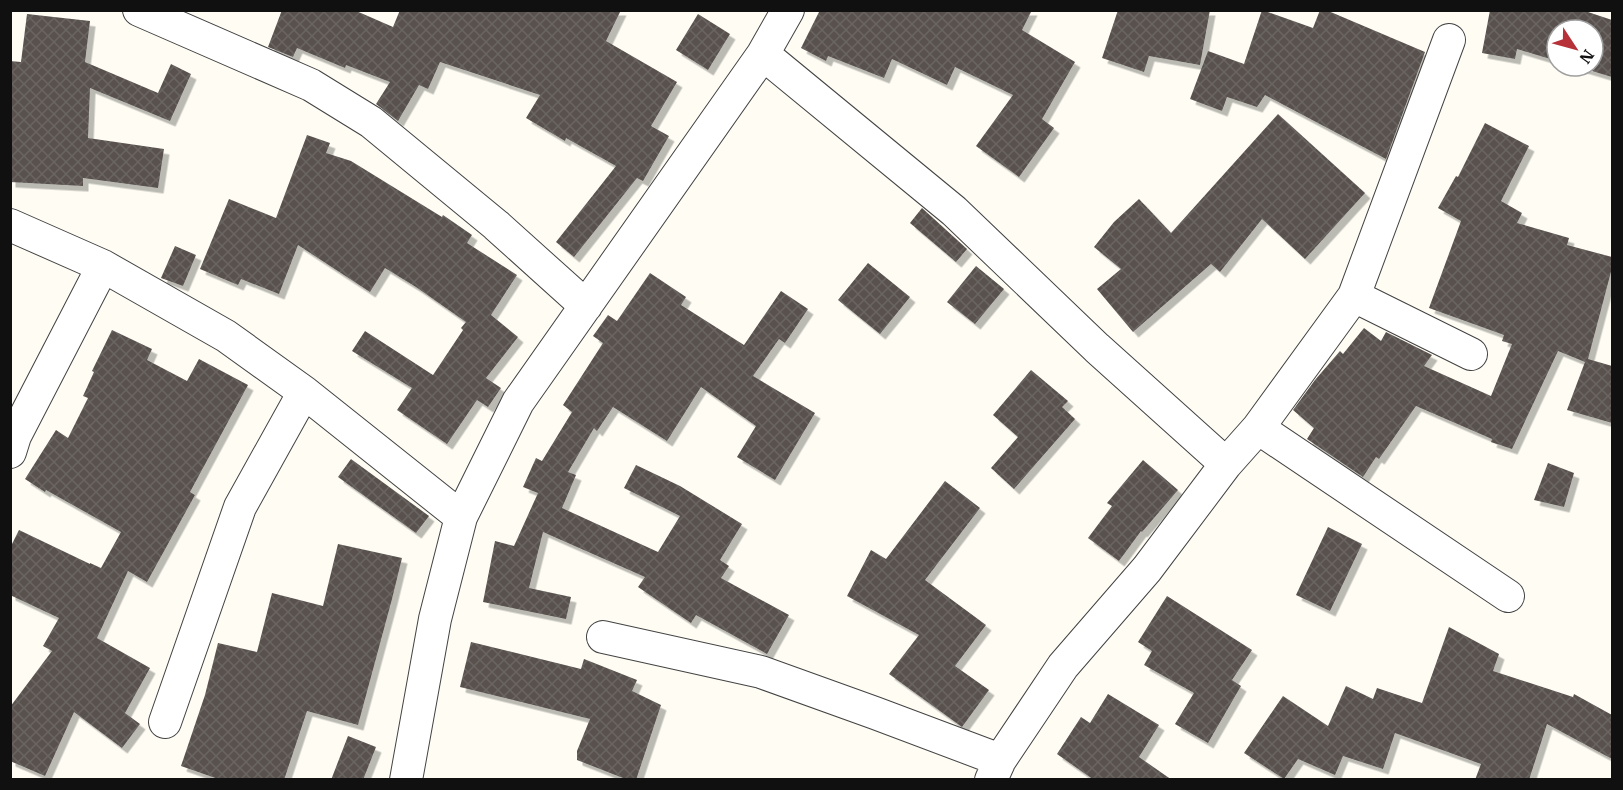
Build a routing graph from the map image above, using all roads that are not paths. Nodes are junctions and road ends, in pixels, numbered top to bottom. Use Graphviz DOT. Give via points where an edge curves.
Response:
graph roads {
  1 [pos="139,10"];
  2 [pos="789,10"];
  3 [pos="1449,40"];
  4 [pos="763,54"];
  5 [pos="10,225"];
  6 [pos="103,266"];
  7 [pos="1354,296"];
  8 [pos="586,306"];
  9 [pos="1471,354"];
  10 [pos="304,392"];
  11 [pos="1258,428"];
  12 [pos="10,452"];
  13 [pos="1226,464"];
  14 [pos="461,517"];
  15 [pos="1508,596"];
  16 [pos="603,637"];
  17 [pos="165,722"];
  18 [pos="995,770"];
  19 [pos="406,780"];
  1 -- 8 [label="street" via="311,85 371,122 496,225"];
  2 -- 4 [label="street"];
  3 -- 7 [label="street"];
  4 -- 8 [label="street"];
  4 -- 13 [label="street" via="954,211"];
  5 -- 6 [label="street"];
  6 -- 10 [label="street" via="226,336"];
  6 -- 12 [label="street"];
  7 -- 9 [label="street"];
  7 -- 11 [label="street"];
  8 -- 14 [label="street" via="518,402"];
  10 -- 14 [label="street"];
  10 -- 17 [label="street" via="240,507"];
  11 -- 13 [label="street"];
  11 -- 15 [label="street"];
  13 -- 18 [label="street" via="1147,569 1063,666"];
  14 -- 19 [label="street" via="435,619"];
  16 -- 18 [label="street" via="761,672 875,713"];
}
